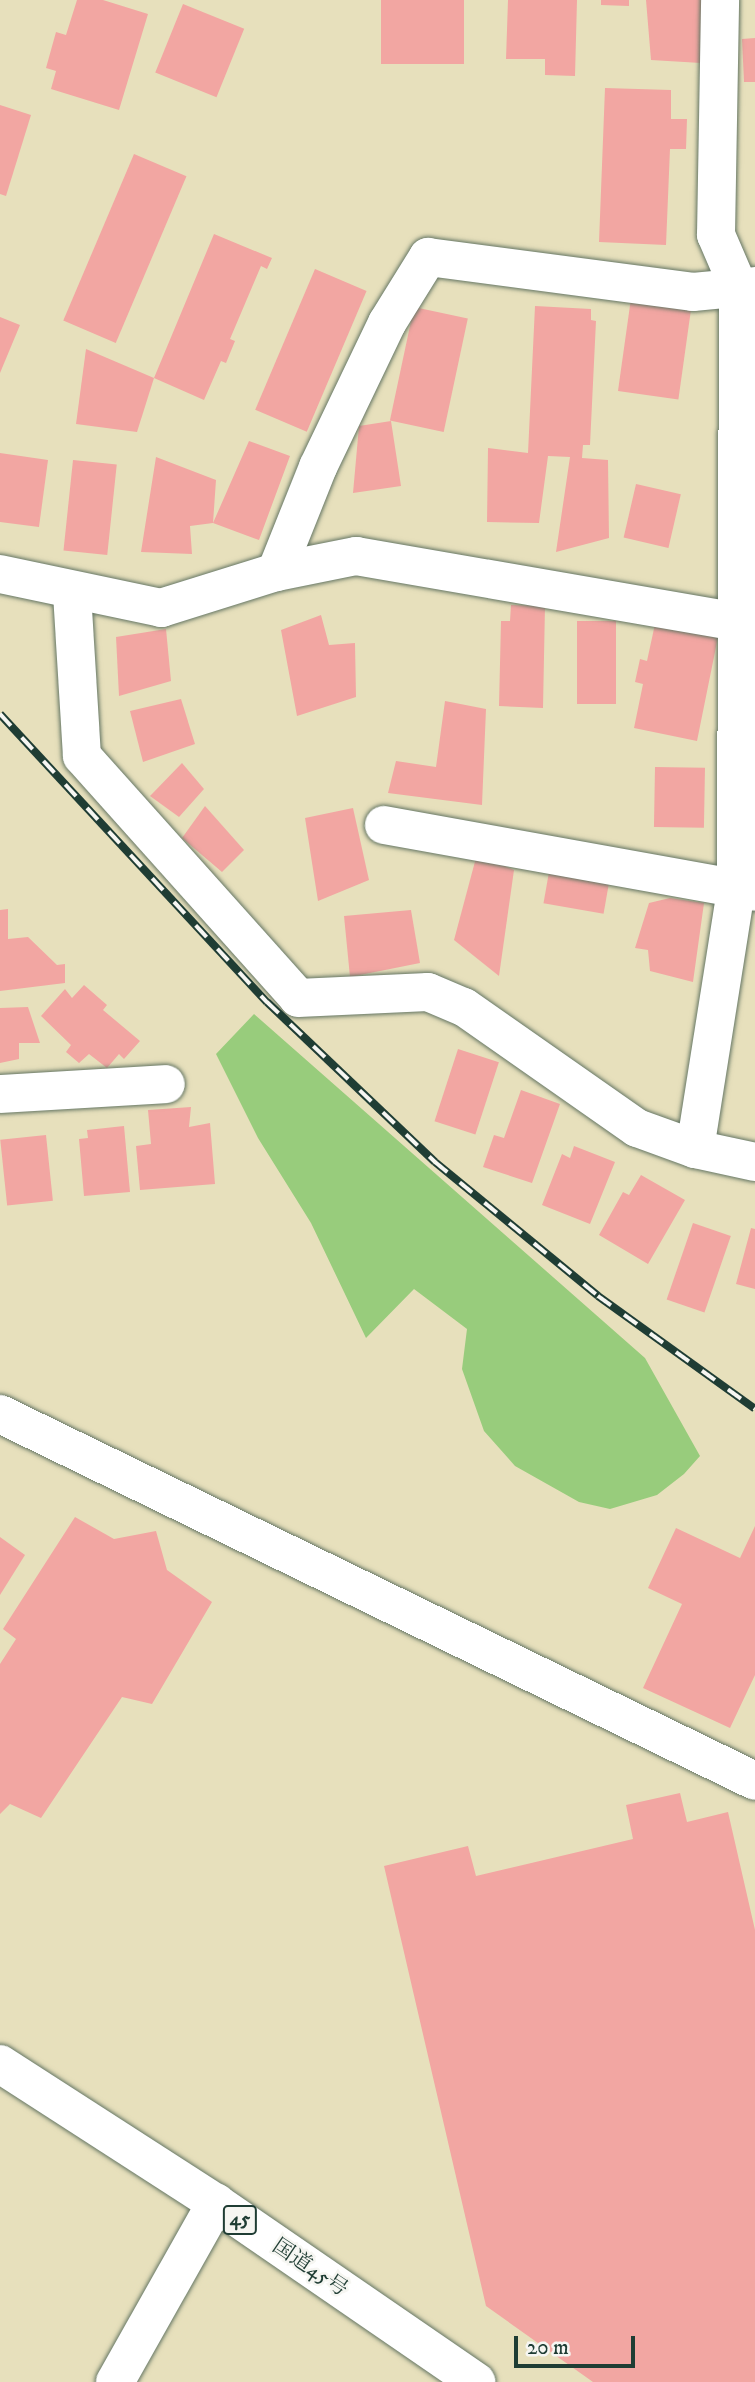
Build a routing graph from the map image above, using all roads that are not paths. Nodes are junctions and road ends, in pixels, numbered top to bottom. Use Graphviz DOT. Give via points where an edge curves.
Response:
graph roads {
  1 [pos="720,0"];
  2 [pos="746,286"];
  3 [pos="276,572"];
  4 [pos="0,574"];
  5 [pos="72,593"];
  6 [pos="739,622"];
  7 [pos="384,825"];
  8 [pos="746,891"];
  9 [pos="166,1084"];
  10 [pos="0,1094"];
  11 [pos="695,1149"];
  12 [pos="755,1162"];
  13 [pos="0,1414"];
  14 [pos="755,1781"];
  15 [pos="0,2064"];
  16 [pos="216,2203"];
  17 [pos="115,2382"];
  18 [pos="477,2382"];
  1 -- 2 [label="main road" via="716,235"];
  2 -- 3 [label="main road" via="694,292 428,257 387,323 318,467"];
  2 -- 6 [label="main road"];
  3 -- 5 [label="main road" via="161,608"];
  3 -- 6 [label="main road" via="356,556"];
  4 -- 5 [label="main road"];
  5 -- 11 [label="main road" via="82,756 298,998 428,992 464,1007 637,1128"];
  6 -- 8 [label="main road"];
  7 -- 8 [label="main road"];
  8 -- 11 [label="main road"];
  9 -- 10 [label="main road"];
  11 -- 12 [label="main road"];
  13 -- 14 [label="main road"];
  15 -- 16 [label="main road, 国道45号 / 45"];
  16 -- 17 [label="main road"];
  16 -- 18 [label="main road, 国道45号 / 45"];
}
